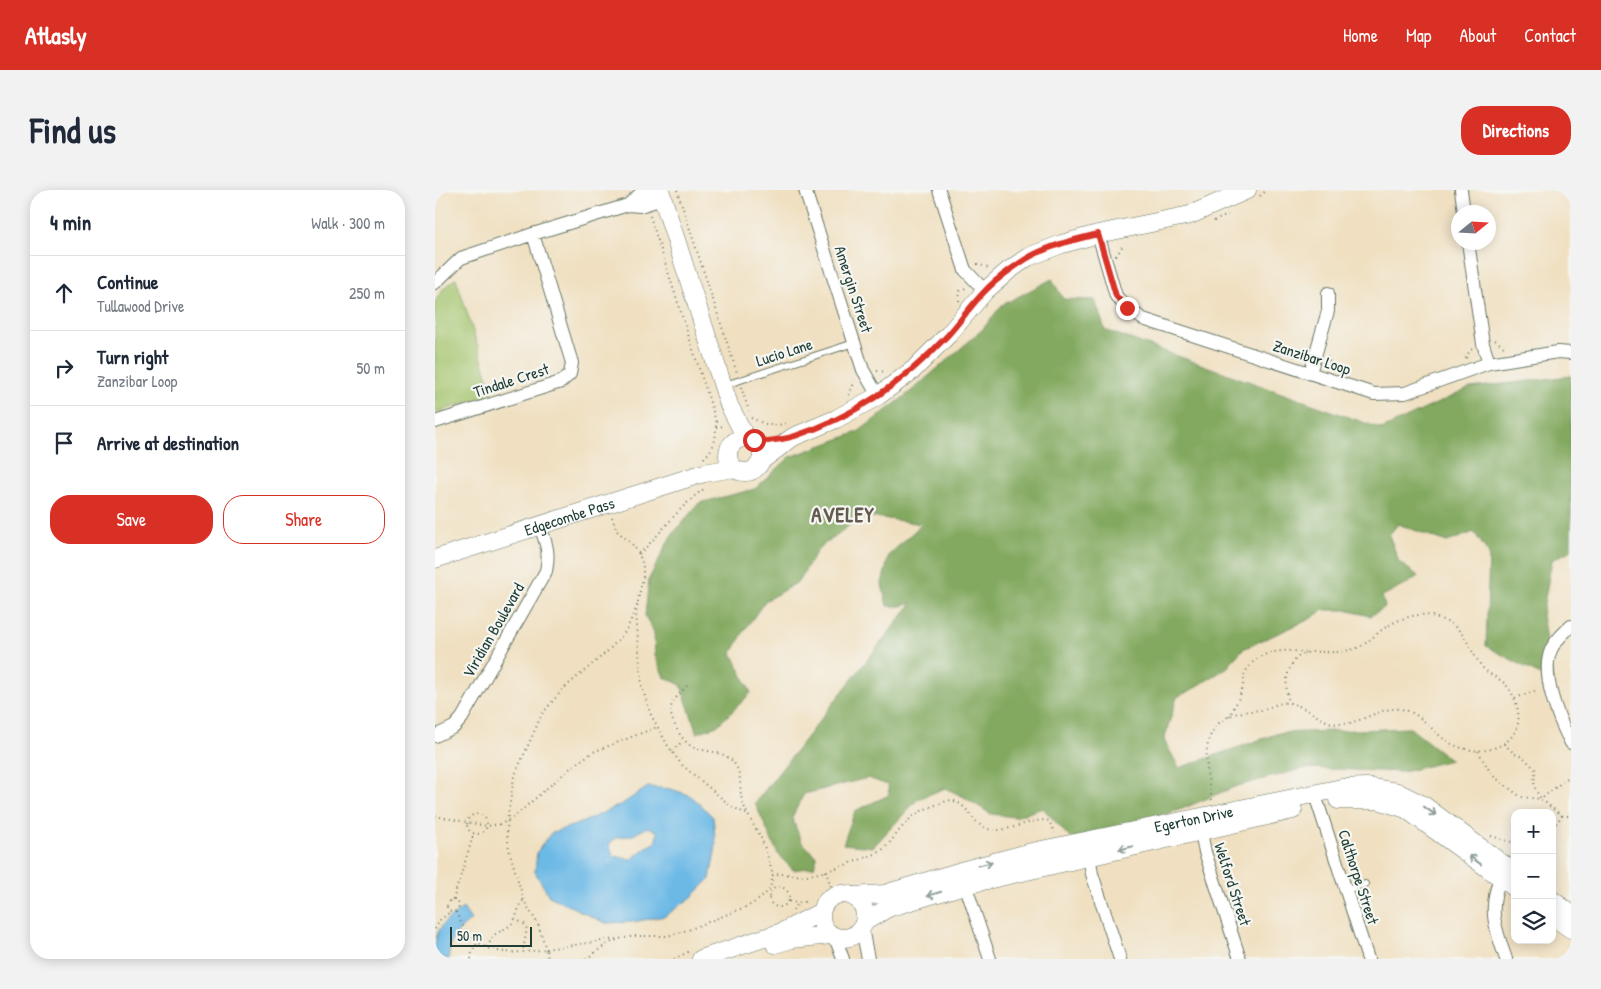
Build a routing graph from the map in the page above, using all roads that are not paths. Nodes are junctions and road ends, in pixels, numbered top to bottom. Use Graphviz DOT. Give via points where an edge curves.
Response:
graph roads {
  1 [pos="805,190"];
  2 [pos="939,190"];
  3 [pos="1461,190"];
  4 [pos="1253,193"];
  5 [pos="655,196"];
  6 [pos="1463,205"];
  7 [pos="533,234"];
  8 [pos="1098,234"];
  9 [pos="1469,250"];
  10 [pos="435,283"];
  11 [pos="980,285"];
  12 [pos="1328,293"];
  13 [pos="854,343"];
  14 [pos="1571,353"];
  15 [pos="1489,363"];
  16 [pos="1309,373"];
  17 [pos="723,386"];
  18 [pos="878,396"];
  19 [pos="435,422"];
  20 [pos="794,428"];
  21 [pos="740,449"];
  22 [pos="762,460"];
  23 [pos="540,526"];
  24 [pos="435,559"];
  25 [pos="1571,626"];
  26 [pos="435,736"];
  27 [pos="1571,744"];
  28 [pos="1318,804"];
  29 [pos="1204,821"];
  30 [pos="1088,849"];
  31 [pos="1507,875"];
  32 [pos="963,878"];
  33 [pos="1365,884"];
  34 [pos="1346,890"];
  35 [pos="853,896"];
  36 [pos="1556,903"];
  37 [pos="815,909"];
  38 [pos="1571,914"];
  39 [pos="1556,919"];
  40 [pos="863,925"];
  41 [pos="1571,929"];
  42 [pos="833,936"];
  43 [pos="701,959"];
  44 [pos="731,959"];
  45 [pos="843,959"];
  46 [pos="868,959"];
  47 [pos="990,959"];
  48 [pos="1120,959"];
  49 [pos="1240,959"];
  50 [pos="1368,959"];
  51 [pos="1506,959"];
  1 -- 13 [label="street, Amergin Street"];
  2 -- 11 [label="street" via="965,270"];
  3 -- 6 [label="street"];
  4 -- 8 [label="street" via="1190,216"];
  5 -- 7 [label="street" via="640,206 627,205"];
  5 -- 17 [label="street"];
  7 -- 10 [label="street" via="461,258"];
  7 -- 19 [label="street, Tindale Crest" via="572,363 570,374 561,382"];
  8 -- 11 [label="street" via="1028,257"];
  8 -- 16 [label="street, Zanzibar Loop" via="1116,296 1143,319"];
  9 -- 15 [label="street"];
  11 -- 18 [label="street" via="949,334 913,370"];
  12 -- 16 [label="street" via="1328,311"];
  13 -- 17 [label="lane, Lucio Lane"];
  13 -- 18 [label="street, Amergin Street" via="863,370"];
  14 -- 15 [label="street, Zanzibar Loop" via="1558,352"];
  15 -- 16 [label="street, Zanzibar Loop" via="1405,393 1374,394"];
  17 -- 21 [label="street"];
  18 -- 20 [label="street" via="836,419"];
  20 -- 21 [label="street"];
  20 -- 22 [label="street"];
  21 -- 22 [label="street" via="762,450"];
  21 -- 22 [label="street" via="745,472 751,471"];
  21 -- 23 [label="street, Edgecombe Pass" via="702,468"];
  23 -- 24 [label="street, Edgecombe Pass"];
  23 -- 26 [label="street, Viridian Boulevard" via="548,550 546,571 461,718 454,727"];
  25 -- 27 [label="street" via="1551,650 1547,665 1556,708"];
  28 -- 29 [label="street, Egerton Drive"];
  31 -- 28 [label="street, Egerton Drive, one-way" via="1406,809 1378,800 1342,799"];
  28 -- 34 [label="street, Calthorpe Street"];
  29 -- 30 [label="street, Egerton Drive"];
  29 -- 31 [label="street, Egerton Drive, one-way" via="1342,788 1365,787 1397,792 1423,805"];
  29 -- 49 [label="street, Welford Street" via="1205,852"];
  30 -- 32 [label="street, Egerton Drive"];
  30 -- 48 [label="street" via="1092,874"];
  31 -- 51 [label="street" via="1494,893 1493,907 1494,923"];
  32 -- 35 [label="street, Egerton Drive" via="884,894"];
  32 -- 40 [label="street, Egerton Drive, one-way" via="889,908"];
  32 -- 47 [label="street"];
  33 -- 34 [label="lane"];
  34 -- 50 [label="street, Calthorpe Street"];
  35 -- 37 [label="street" via="833,896"];
  35 -- 40 [label="street" via="863,907"];
  36 -- 38 [label="street"];
  37 -- 42 [label="street" via="822,925"];
  37 -- 43 [label="street" via="783,932"];
  39 -- 41 [label="street"];
  40 -- 42 [label="street" via="858,933 847,938"];
  40 -- 46 [label="street"];
  42 -- 44 [label="street" via="792,939"];
  42 -- 45 [label="street"];
}
